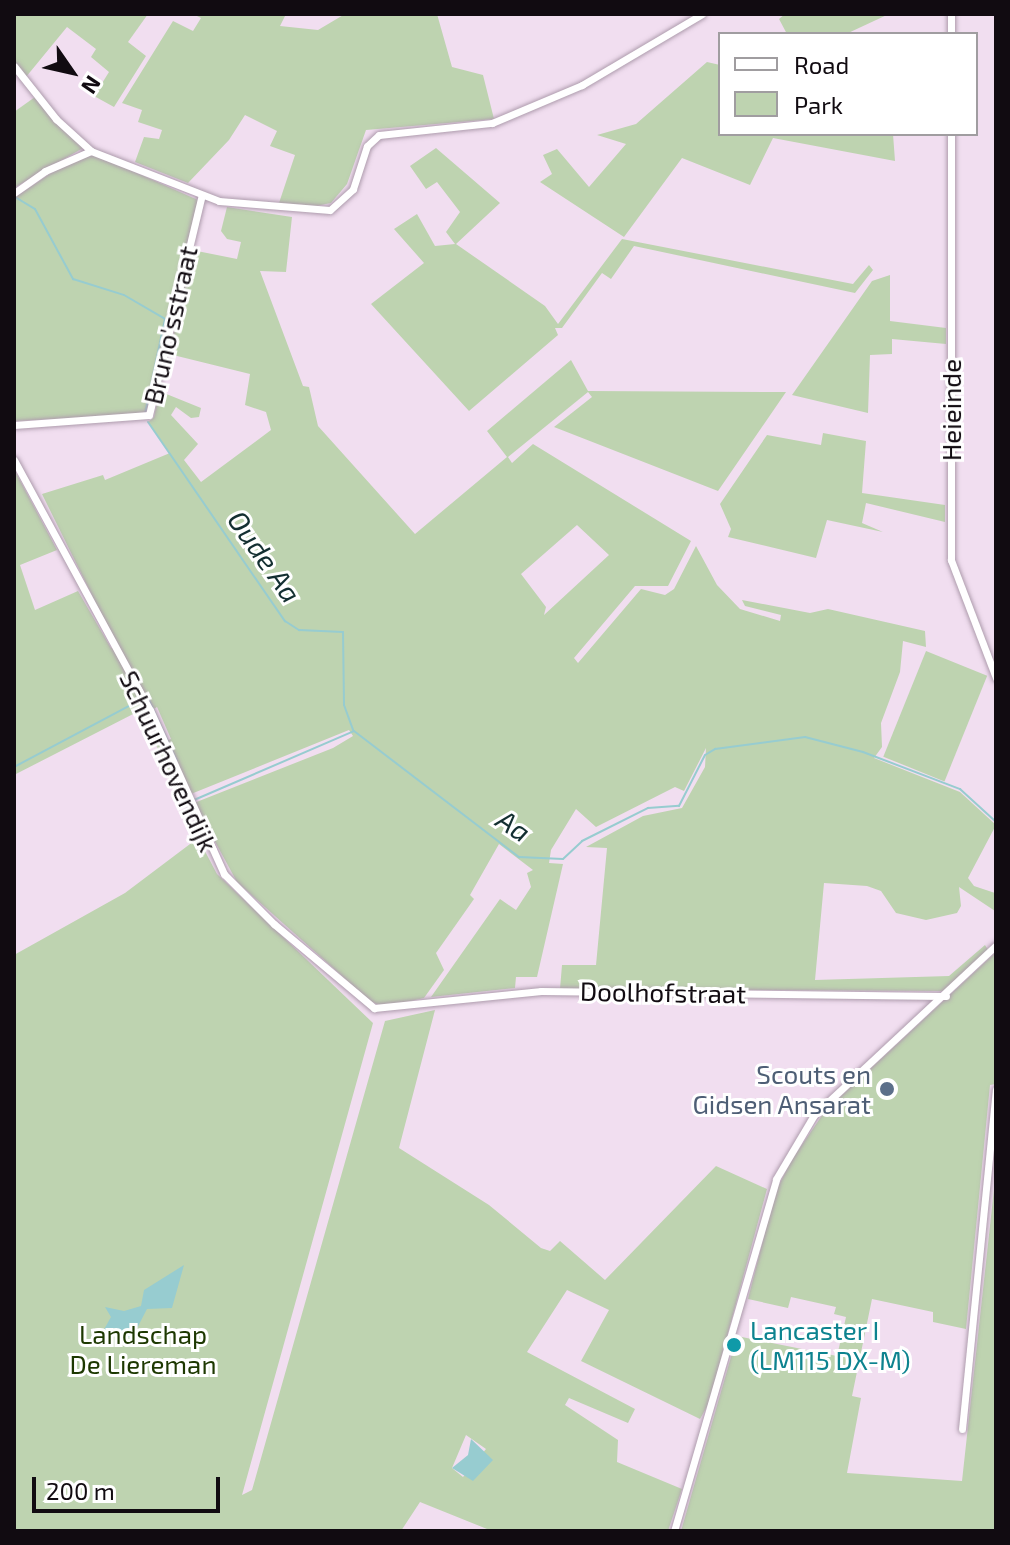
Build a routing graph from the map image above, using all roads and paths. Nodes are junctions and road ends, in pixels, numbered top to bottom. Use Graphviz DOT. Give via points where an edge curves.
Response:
graph roads {
  1 [pos="702,14"];
  2 [pos="14,66"];
  3 [pos="951,136"];
  4 [pos="91,151"];
  5 [pos="14,193"];
  6 [pos="202,195"];
  7 [pos="14,425"];
  8 [pos="15,461"];
  9 [pos="996,678"];
  10 [pos="996,947"];
  11 [pos="946,996"];
  12 [pos="382,1011"];
  13 [pos="996,1090"];
  14 [pos="962,1429"];
  15 [pos="674,1531"];
  1 -- 6 [label="street" via="582,85 492,123 379,135 367,146 353,189 330,210 248,205"];
  2 -- 4 [label="street" via="56,119"];
  3 -- 9 [label="street, Heieinde" via="951,560"];
  4 -- 5 [label="street" via="45,171"];
  4 -- 6 [label="street"];
  6 -- 7 [label="street, Bruno'sstraat" via="149,415"];
  8 -- 12 [label="street, Schuurhovendijk" via="150,710 224,874 274,924"];
  10 -- 11 [label="street"];
  11 -- 12 [label="street, Doolhofstraat" via="541,991"];
  11 -- 15 [label="street" via="814,1115 776,1179"];
  13 -- 14 [label="street"];
}
